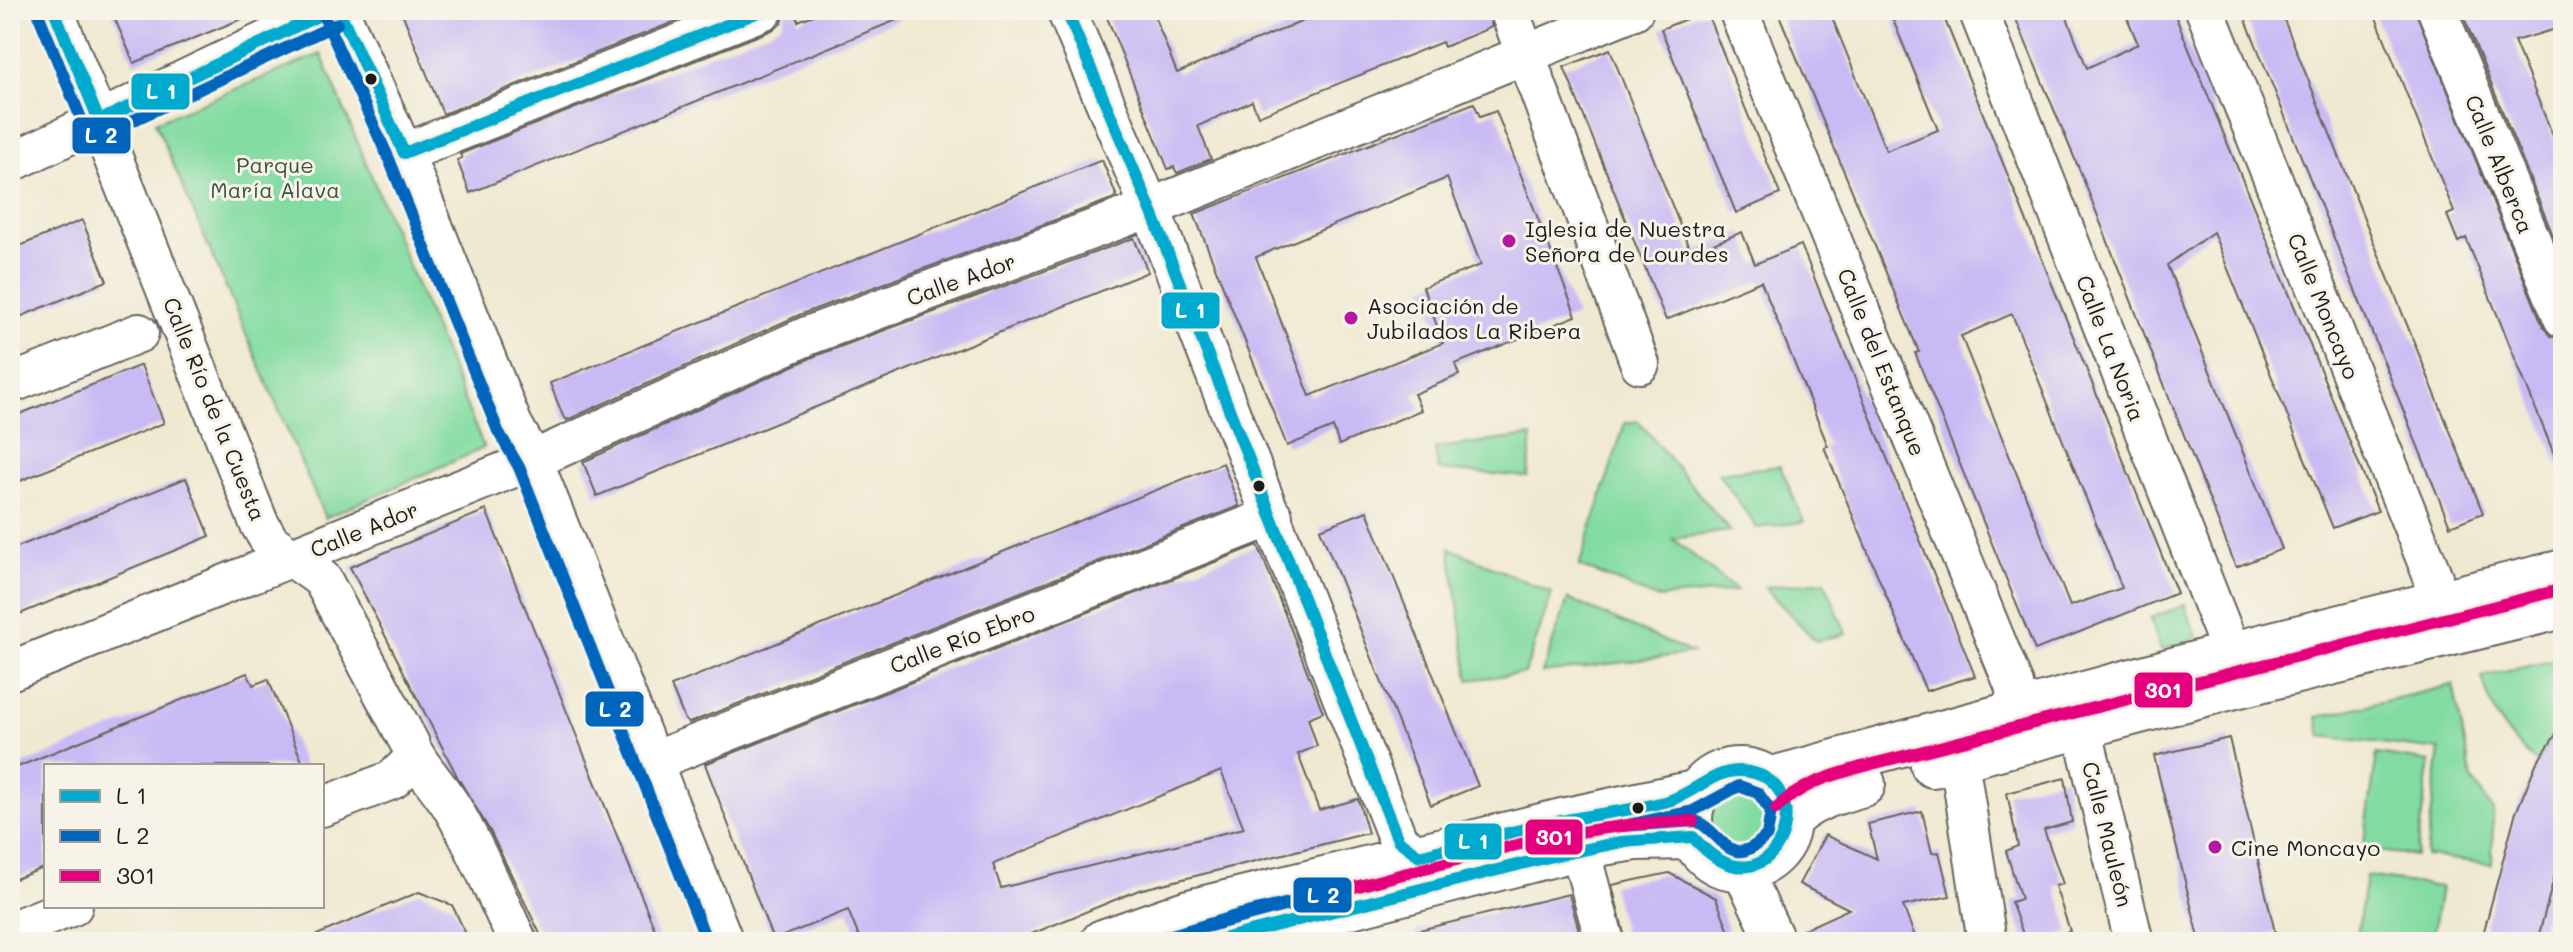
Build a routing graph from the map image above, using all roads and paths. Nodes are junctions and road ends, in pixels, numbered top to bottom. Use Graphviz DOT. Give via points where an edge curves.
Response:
graph roads {
  1 [pos="54,10"];
  2 [pos="330,10"];
  3 [pos="339,10"];
  4 [pos="764,10"];
  5 [pos="1066,10"];
  6 [pos="1509,10"];
  7 [pos="1634,10"];
  8 [pos="1738,10"];
  9 [pos="1978,10"];
  10 [pos="2205,10"];
  11 [pos="2437,10"];
  12 [pos="1527,54"];
  13 [pos="99,121"];
  14 [pos="404,153"];
  15 [pos="10,163"];
  16 [pos="1150,208"];
  17 [pos="2563,318"];
  18 [pos="139,333"];
  19 [pos="1640,364"];
  20 [pos="10,384"];
  21 [pos="533,460"];
  22 [pos="1273,516"];
  23 [pos="293,557"];
  24 [pos="2563,572"];
  25 [pos="2435,604"];
  26 [pos="2563,606"];
  27 [pos="10,671"];
  28 [pos="2231,671"];
  29 [pos="2008,714"];
  30 [pos="2091,727"];
  31 [pos="1967,757"];
  32 [pos="414,759"];
  33 [pos="651,762"];
  34 [pos="1769,780"];
  35 [pos="1699,792"];
  36 [pos="324,806"];
  37 [pos="1788,820"];
  38 [pos="1693,837"];
  39 [pos="1589,845"];
  40 [pos="1419,856"];
  41 [pos="1741,868"];
  42 [pos="68,908"];
  43 [pos="1297,929"];
  44 [pos="10,931"];
  45 [pos="518,942"];
  46 [pos="724,942"];
  47 [pos="1103,942"];
  48 [pos="1210,942"];
  49 [pos="1605,942"];
  50 [pos="1776,942"];
  51 [pos="1987,942"];
  52 [pos="2134,942"];
  1 -- 13 [label="street, Calle Río de la Cuesta"];
  2 -- 13 [label="street"];
  3 -- 14 [label="street"];
  4 -- 14 [label="street"];
  5 -- 16 [label="street"];
  6 -- 12 [label="street"];
  7 -- 12 [label="street, Calle Ador"];
  8 -- 29 [label="street, Calle del Estanque" via="2014,685 2016,697"];
  9 -- 28 [label="street, Calle La Noria"];
  10 -- 25 [label="street, Calle Moncayo" via="2433,577"];
  11 -- 17 [label="street, Calle Alberca"];
  12 -- 16 [label="street, Calle Ador"];
  12 -- 19 [label="street"];
  13 -- 15 [label="street"];
  13 -- 23 [label="street, Calle Río de la Cuesta" via="259,523 270,542"];
  14 -- 21 [label="street" via="513,425"];
  16 -- 21 [label="street, Calle Ador" via="807,336"];
  16 -- 22 [label="street"];
  18 -- 20 [label="street"];
  21 -- 23 [label="street, Calle Ador"];
  21 -- 33 [label="street"];
  22 -- 33 [label="street, Calle Río Ebro"];
  22 -- 40 [label="street" via="1398,840"];
  23 -- 27 [label="street, Calle Ador"];
  23 -- 32 [label="street, Calle Río de la Cuesta" via="322,579"];
  24 -- 25 [label="street"];
  25 -- 28 [label="street"];
  26 -- 28 [label="street"];
  28 -- 29 [label="street"];
  28 -- 30 [label="street"];
  29 -- 34 [label="street"];
  30 -- 31 [label="street"];
  30 -- 52 [label="street, Calle Mauleón" via="2086,744"];
  31 -- 37 [label="street" via="1826,795"];
  31 -- 51 [label="street" via="1961,773"];
  32 -- 36 [label="street" via="392,780"];
  32 -- 45 [label="street, Calle Río de la Cuesta" via="437,782 458,817"];
  33 -- 46 [label="street"];
  34 -- 35 [label="street" via="1739,770 1724,773"];
  34 -- 37 [label="street" via="1786,805"];
  35 -- 38 [label="street" via="1692,806"];
  35 -- 40 [label="street"];
  37 -- 41 [label="street" via="1778,848 1755,865"];
  38 -- 39 [label="street"];
  38 -- 41 [label="street" via="1712,861"];
  39 -- 43 [label="street"];
  39 -- 49 [label="street" via="1585,868"];
  40 -- 47 [label="street" via="1189,912"];
  41 -- 50 [label="street"];
  42 -- 44 [label="street"];
  43 -- 48 [label="street"];
}
